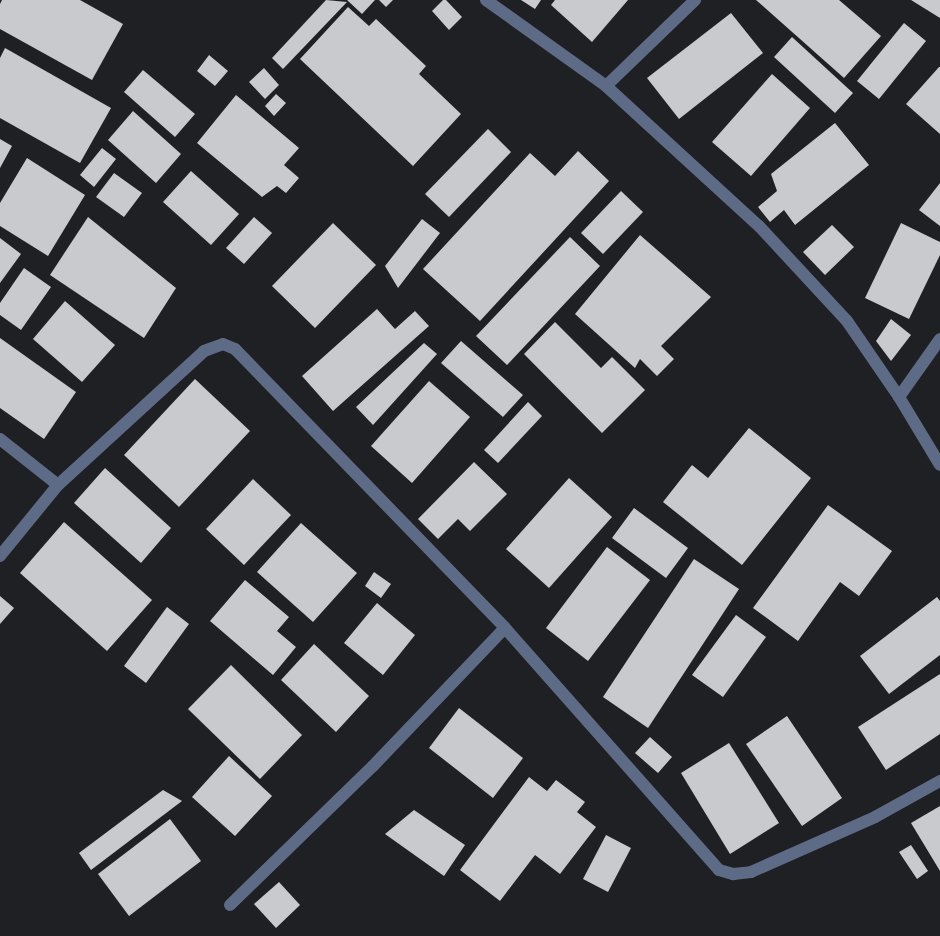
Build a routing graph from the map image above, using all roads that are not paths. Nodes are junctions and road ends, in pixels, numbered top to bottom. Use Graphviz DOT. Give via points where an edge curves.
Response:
graph roads {
  1 [pos="486,0"];
  2 [pos="695,0"];
  3 [pos="606,86"];
  4 [pos="940,339"];
  5 [pos="899,397"];
  6 [pos="0,439"];
  7 [pos="940,465"];
  8 [pos="58,485"];
  9 [pos="0,556"];
  10 [pos="505,628"];
  11 [pos="940,781"];
  12 [pos="230,905"];
  1 -- 3 [label="street"];
  2 -- 3 [label="street"];
  3 -- 5 [label="street" via="759,226 847,321"];
  4 -- 5 [label="street"];
  5 -- 7 [label="street"];
  6 -- 8 [label="street"];
  8 -- 9 [label="street"];
  8 -- 10 [label="street" via="204,351 223,344 235,349"];
  10 -- 11 [label="street" via="719,870 733,874 751,872 875,817"];
  10 -- 12 [label="street" via="379,759"];
}
